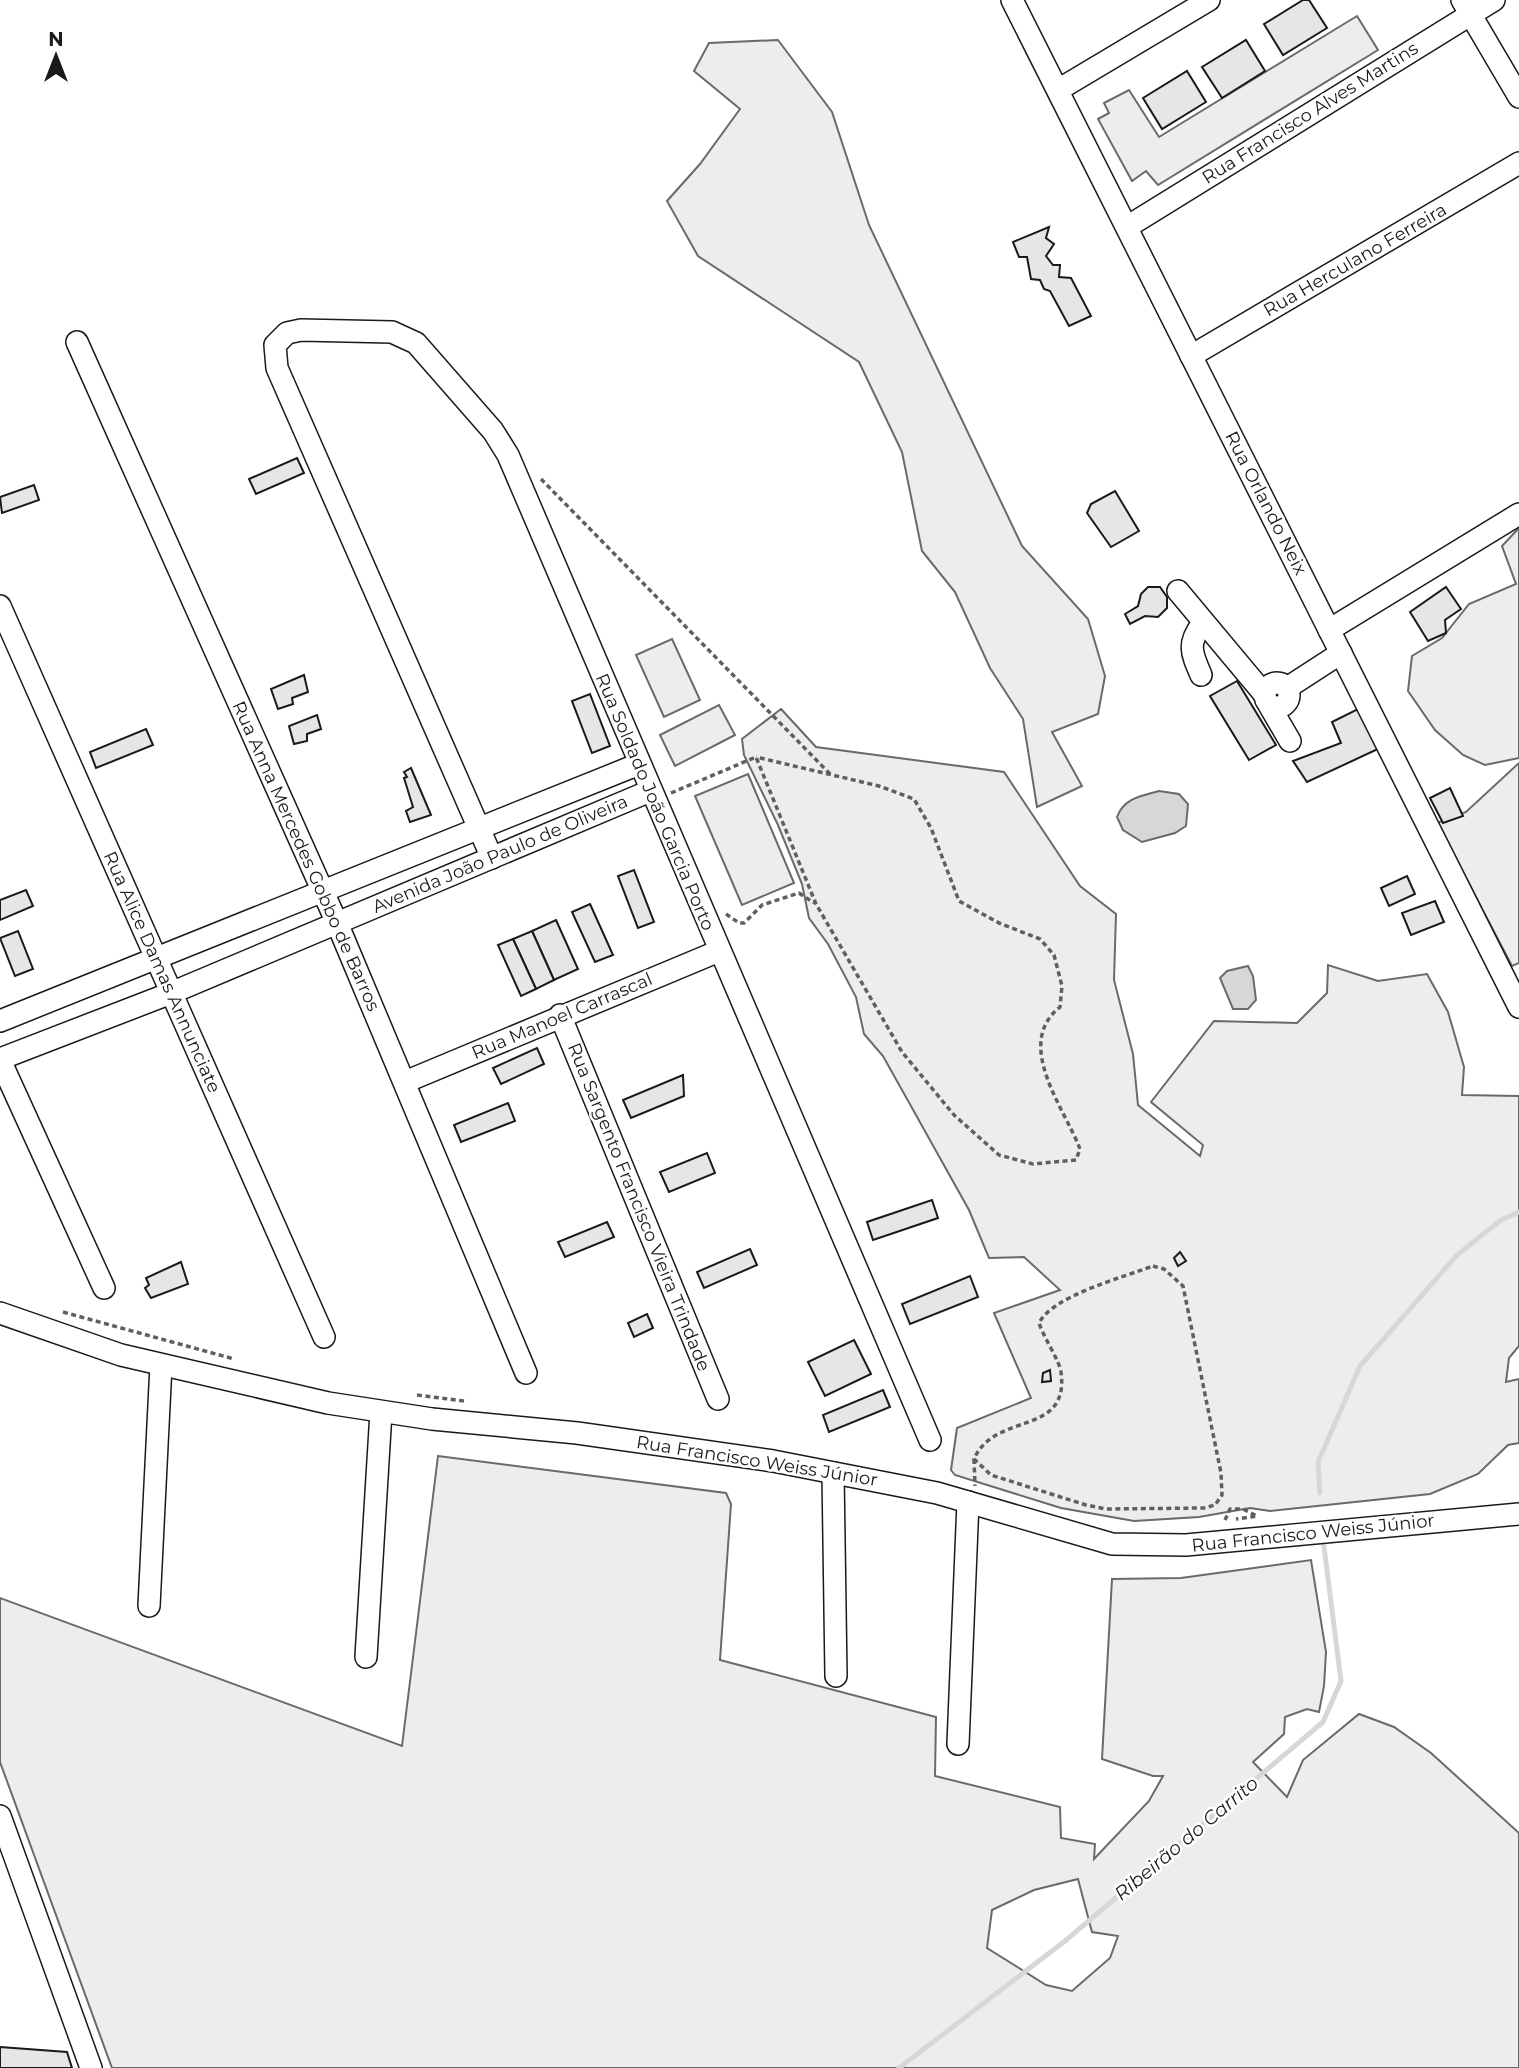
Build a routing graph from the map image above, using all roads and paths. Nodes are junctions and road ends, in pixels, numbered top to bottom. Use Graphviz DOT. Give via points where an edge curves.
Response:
graph roads {
  1 [pos="1012,0"];
  2 [pos="1209,0"];
  3 [pos="1494,0"];
  4 [pos="1466,7"];
  5 [pos="1058,90"];
  6 [pos="1519,97"];
  7 [pos="1519,163"];
  8 [pos="1127,227"];
  9 [pos="77,342"];
  10 [pos="1191,356"];
  11 [pos="532,471"];
  12 [pos="1519,514"];
  13 [pos="1178,591"];
  14 [pos="0,606"];
  15 [pos="1203,623"];
  16 [pos="1329,630"];
  17 [pos="1341,653"];
  18 [pos="1200,675"];
  19 [pos="1267,700"];
  20 [pos="1290,741"];
  21 [pos="756,757"];
  22 [pos="639,764"];
  23 [pos="834,778"];
  24 [pos="652,796"];
  25 [pos="480,829"];
  26 [pos="492,858"];
  27 [pos="323,892"];
  28 [pos="816,904"];
  29 [pos="717,908"];
  30 [pos="337,923"];
  31 [pos="719,951"];
  32 [pos="156,958"];
  33 [pos="172,993"];
  34 [pos="1519,1007"];
  35 [pos="560,1015"];
  36 [pos="0,1021"];
  37 [pos="0,1059"];
  38 [pos="405,1082"];
  39 [pos="104,1287"];
  40 [pos="0,1313"];
  41 [pos="324,1337"];
  42 [pos="161,1365"];
  43 [pos="526,1373"];
  44 [pos="718,1399"];
  45 [pos="381,1412"];
  46 [pos="930,1440"];
  47 [pos="834,1473"];
  48 [pos="968,1502"];
  49 [pos="1159,1508"];
  50 [pos="1519,1514"];
  51 [pos="1225,1520"];
  52 [pos="149,1606"];
  53 [pos="366,1657"];
  54 [pos="836,1676"];
  55 [pos="958,1744"];
  56 [pos="0,1816"];
  57 [pos="91,2068"];
  1 -- 5 [label="street, Rua Orlando Neix"];
  2 -- 5 [label="street"];
  3 -- 4 [label="street, Rua Francisco Alves Martins"];
  4 -- 6 [label="street"];
  4 -- 8 [label="street, Rua Francisco Alves Martins"];
  5 -- 8 [label="street, Rua Orlando Neix"];
  7 -- 10 [label="street, Rua Herculano Ferreira"];
  8 -- 10 [label="street, Rua Orlando Neix"];
  9 -- 27 [label="street, Rua Anna Mercedes Gobbo de Barros"];
  10 -- 16 [label="street, Rua Orlando Neix"];
  11 -- 23 [label="path"];
  12 -- 16 [label="street"];
  13 -- 15 [label="street"];
  14 -- 32 [label="street, Rua Alice Damas Annunciate"];
  15 -- 18 [label="street" via="1192,636 1190,650"];
  15 -- 19 [label="street"];
  16 -- 17 [label="street, Rua Orlando Neix"];
  17 -- 19 [label="street" via="1287,688 1273,684 1267,688"];
  17 -- 34 [label="street, Rua Orlando Neix"];
  19 -- 20 [label="street"];
  21 -- 23 [label="path"];
  21 -- 24 [label="path"];
  21 -- 28 [label="path"];
  22 -- 24 [label="street, Rua Soldado João Garcia Porto"];
  22 -- 25 [label="street, Avenida João Paulo de Oliveira"];
  22 -- 25 [label="street, Rua Soldado João Garcia Porto" via="508,456 493,431 416,343 391,332 294,331 275,345 277,368"];
  23 -- 28 [label="path" via="879,786 914,799 931,828 959,901 1040,939 1054,955 1062,986 1060,1007 1049,1015 1041,1033 1045,1078 1080,1149 1076,1160 1033,1164 999,1155 954,1115 902,1052"];
  24 -- 26 [label="street, Avenida João Paulo de Oliveira"];
  24 -- 31 [label="street, Rua Soldado João Garcia Porto"];
  25 -- 26 [label="street"];
  25 -- 27 [label="street, Avenida João Paulo de Oliveira"];
  26 -- 30 [label="street, Avenida João Paulo de Oliveira"];
  27 -- 30 [label="street, Rua Anna Mercedes Gobbo de Barros"];
  27 -- 32 [label="street, Avenida João Paulo de Oliveira"];
  28 -- 29 [label="path" via="793,894 762,905 744,923"];
  30 -- 33 [label="street, Avenida João Paulo de Oliveira"];
  30 -- 38 [label="street, Rua Anna Mercedes Gobbo de Barros"];
  31 -- 35 [label="street, Rua Manoel Carrascal"];
  31 -- 46 [label="street, Rua Soldado João Garcia Porto"];
  32 -- 33 [label="street, Rua Alice Damas Annunciate"];
  32 -- 36 [label="street, Avenida João Paulo de Oliveira"];
  33 -- 37 [label="street, Avenida João Paulo de Oliveira"];
  33 -- 41 [label="street, Rua Alice Damas Annunciate"];
  35 -- 38 [label="street, Rua Manoel Carrascal"];
  35 -- 44 [label="street, Rua Sargento Francisco Vieira Trindade"];
  37 -- 39 [label="street"];
  38 -- 43 [label="street, Rua Anna Mercedes Gobbo de Barros"];
  40 -- 42 [label="street, Rua Francisco Weiss Júnior"];
  42 -- 45 [label="street, Rua Francisco Weiss Júnior"];
  42 -- 52 [label="street"];
  45 -- 47 [label="street, Rua Francisco Weiss Júnior" via="577,1433"];
  45 -- 53 [label="street"];
  47 -- 48 [label="street, Rua Francisco Weiss Júnior"];
  47 -- 54 [label="street"];
  48 -- 50 [label="street, Rua Francisco Weiss Júnior" via="1112,1544 1149,1547"];
  48 -- 55 [label="street"];
  49 -- 49 [label="path" via="1086,1505 991,1475 974,1459 989,1437 1035,1420 1056,1405 1062,1391 1061,1369 1039,1323 1044,1313 1153,1266 1164,1269 1183,1286 1222,1495 1215,1505 1204,1508"];
  51 -- 51 [label="path" via="1246,1518 1257,1516 1238,1508 1230,1509"];
  56 -- 57 [label="street"];
}
